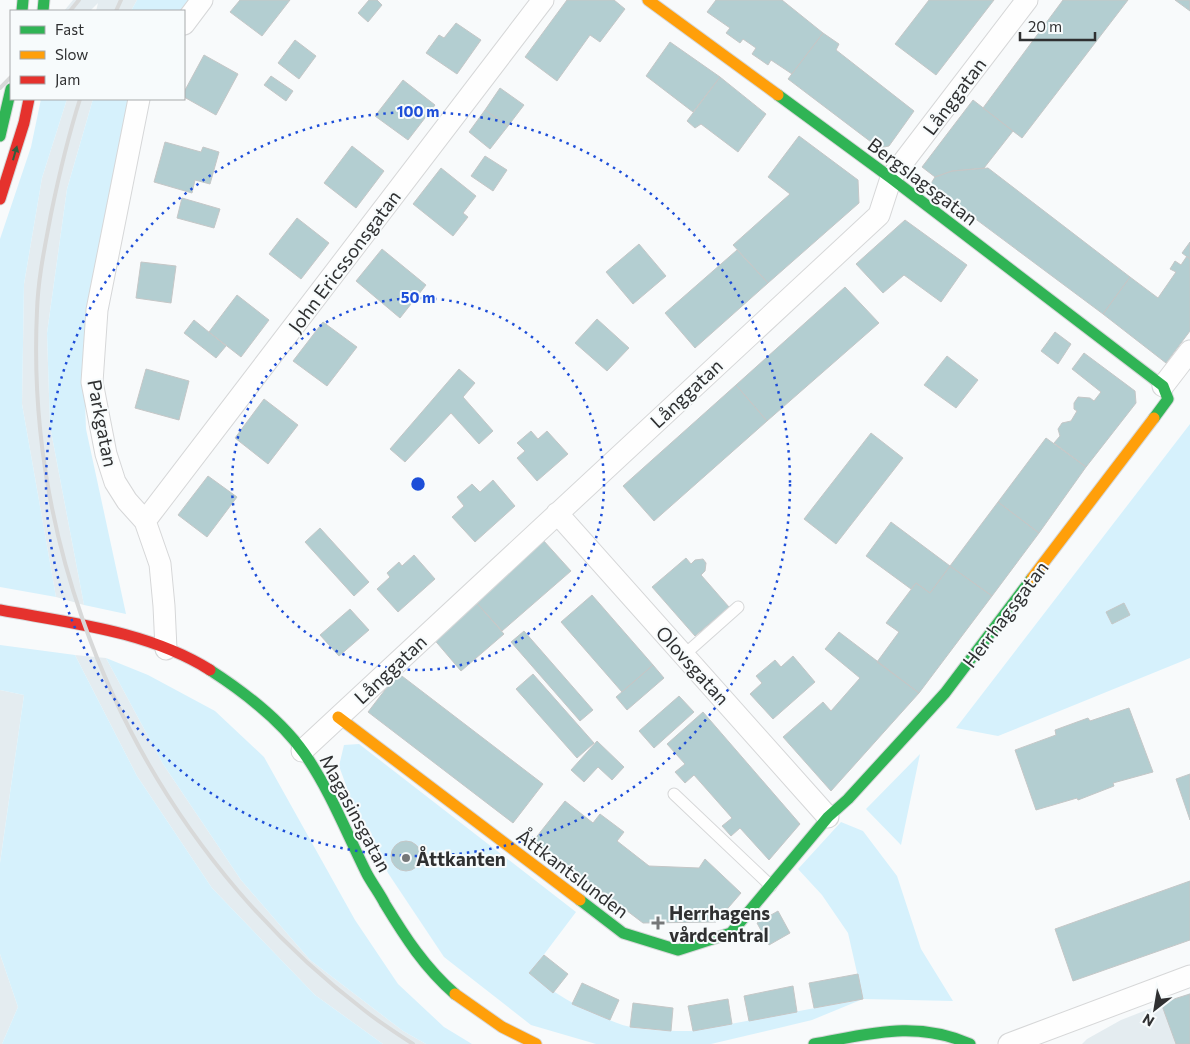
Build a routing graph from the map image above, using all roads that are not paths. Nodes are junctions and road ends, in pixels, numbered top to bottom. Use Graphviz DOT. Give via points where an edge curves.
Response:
graph roads {
  1 [pos="202,0"];
  2 [pos="543,0"];
  3 [pos="648,0"];
  4 [pos="1027,0"];
  5 [pos="185,23"];
  6 [pos="10,93"];
  7 [pos="28,100"];
  8 [pos="140,100"];
  9 [pos="0,136"];
  10 [pos="891,178"];
  11 [pos="0,199"];
  12 [pos="1190,351"];
  13 [pos="1166,392"];
  14 [pos="557,513"];
  15 [pos="145,521"];
  16 [pos="738,607"];
  17 [pos="0,610"];
  18 [pos="166,648"];
  19 [pos="684,655"];
  20 [pos="338,717"];
  21 [pos="302,751"];
  22 [pos="674,794"];
  23 [pos="828,817"];
  24 [pos="771,886"];
  25 [pos="1190,976"];
  26 [pos="536,1044"];
  27 [pos="814,1044"];
  28 [pos="970,1044"];
  29 [pos="1009,1044"];
  1 -- 5 [label="street"];
  2 -- 15 [label="street, John Ericssonsgatan"];
  3 -- 10 [label="street, Bergslagsgatan"];
  4 -- 10 [label="street, Långgatan"];
  6 -- 9 [label="street"];
  11 -- 7 [label="street, one-way" via="24,123"];
  8 -- 15 [label="street, Parkgatan" via="97,310 92,382 115,482"];
  10 -- 13 [label="street, Bergslagsgatan"];
  10 -- 14 [label="street, Långgatan" via="879,215"];
  12 -- 13 [label="street, Herrhagsgatan"];
  13 -- 23 [label="street, Herrhagsgatan" via="945,693"];
  14 -- 19 [label="street, Olovsgatan"];
  14 -- 20 [label="street, Långgatan"];
  15 -- 18 [label="street, Parkgatan" via="160,564"];
  16 -- 19 [label="lane"];
  17 -- 18 [label="street, Magasinsgatan" via="84,626"];
  18 -- 21 [label="street, Magasinsgatan" via="228,681 255,702"];
  19 -- 23 [label="street, Olovsgatan"];
  20 -- 21 [label="street, Långgatan"];
  20 -- 24 [label="street, Åttkantslunden" via="623,933 678,950 731,933"];
  21 -- 26 [label="street, Magasinsgatan" via="328,792 366,872 415,951 437,977 465,1001 502,1027"];
  22 -- 24 [label="lane"];
  23 -- 24 [label="street, Åttkantslunden"];
  25 -- 29 [label="street"];
  27 -- 28 [label="street" via="875,1033 926,1030 959,1037"];
}
